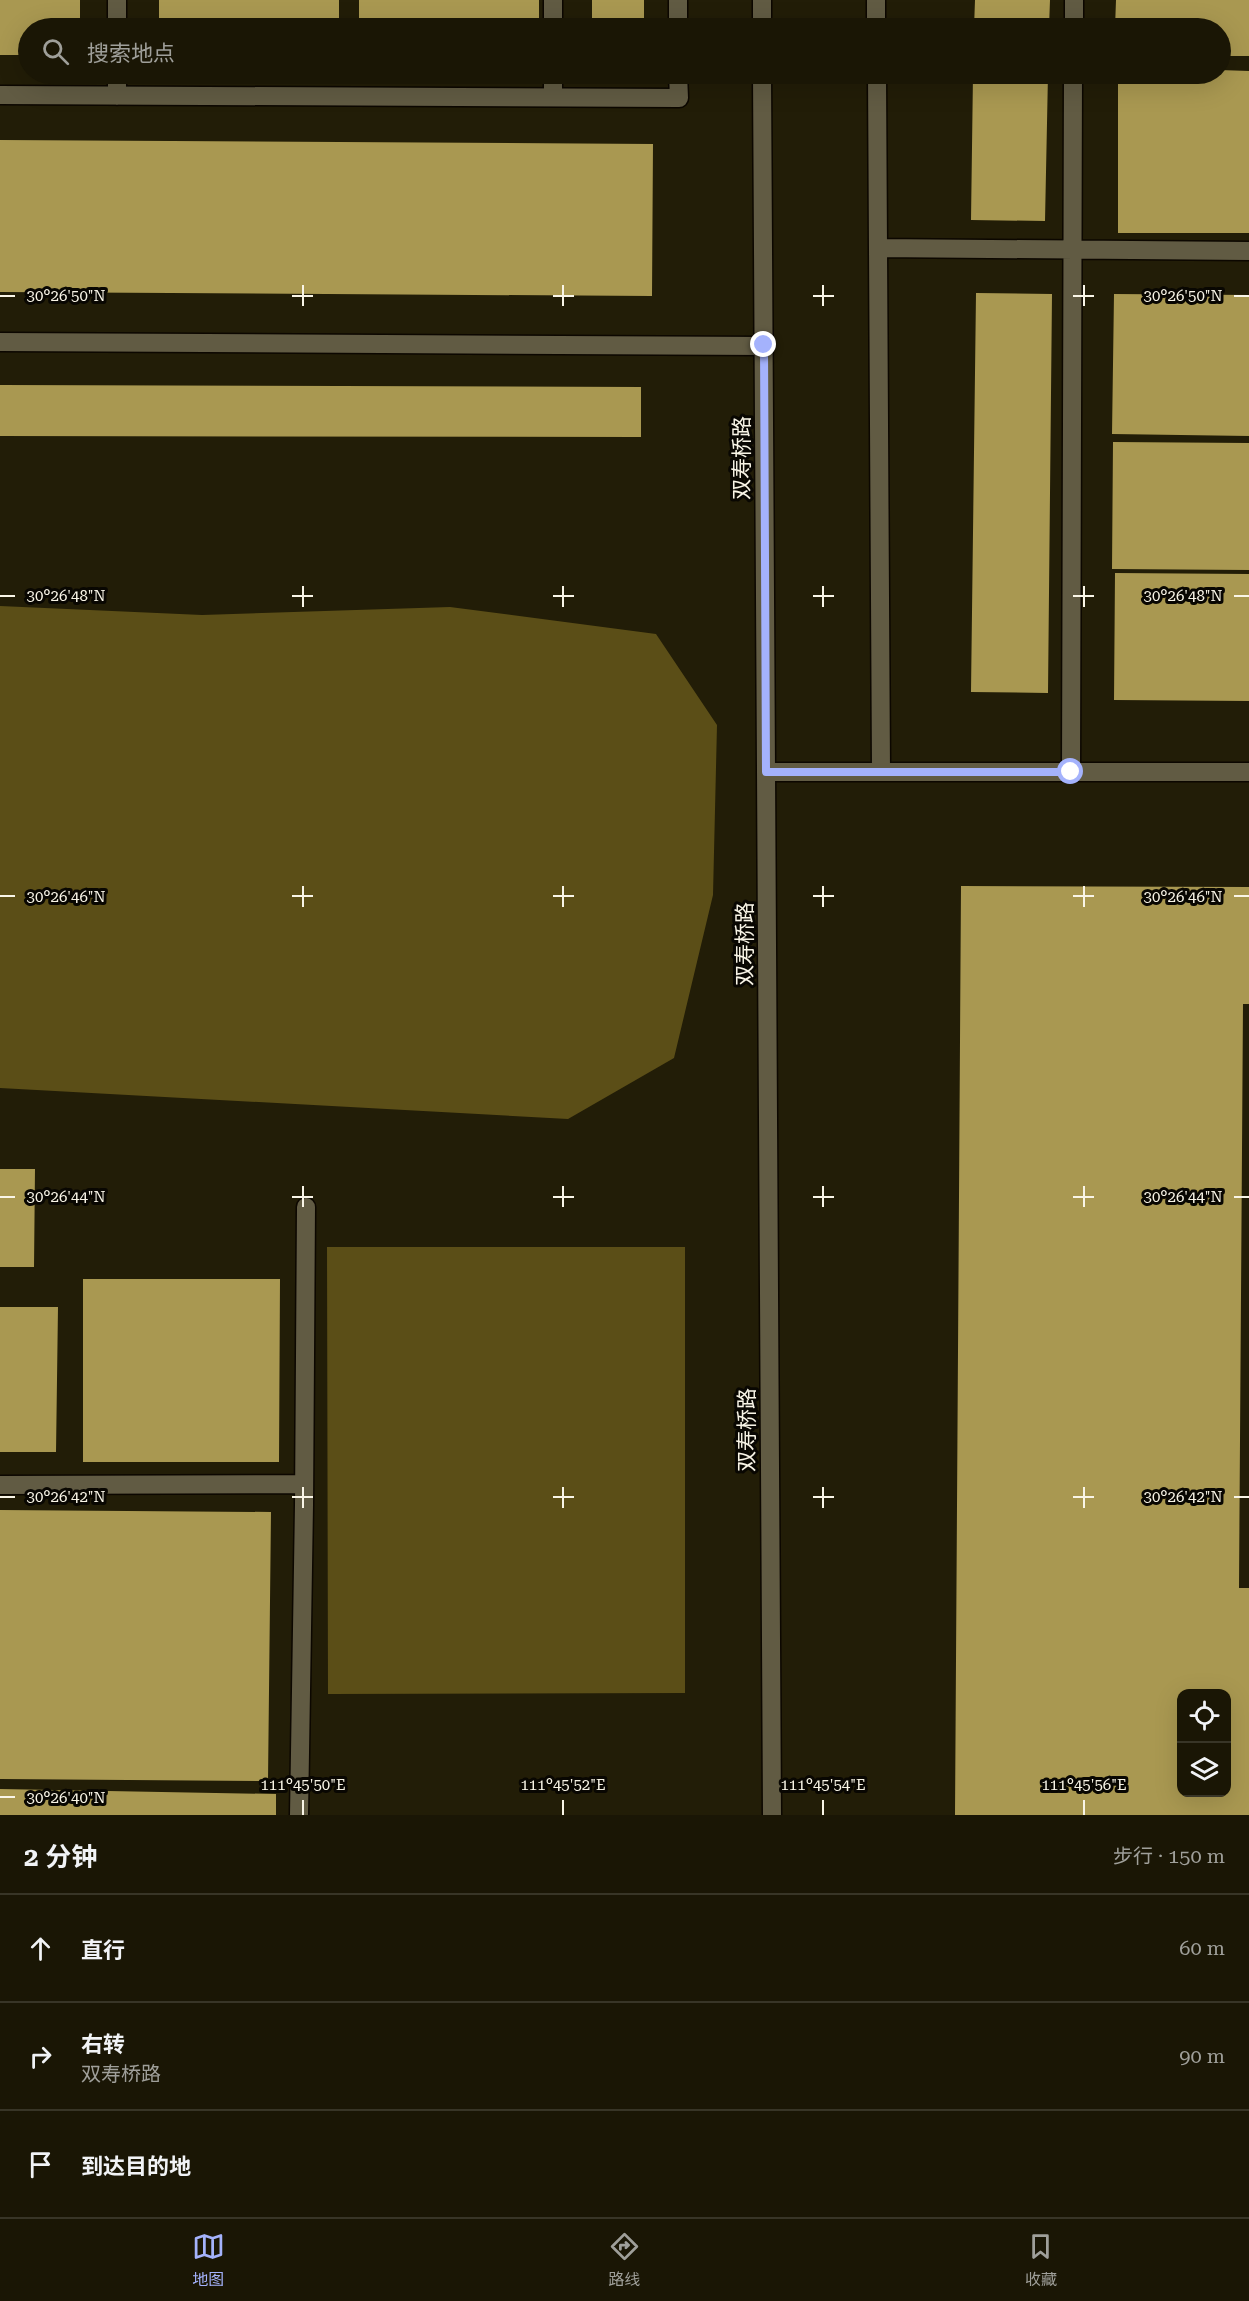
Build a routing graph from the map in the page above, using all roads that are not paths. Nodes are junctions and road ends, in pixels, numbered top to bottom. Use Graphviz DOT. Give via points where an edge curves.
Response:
graph roads {
  1 [pos="117,0"];
  2 [pos="553,0"];
  3 [pos="678,0"];
  4 [pos="762,0"];
  5 [pos="876,0"];
  6 [pos="1074,0"];
  7 [pos="117,18"];
  8 [pos="553,18"];
  9 [pos="678,18"];
  10 [pos="762,18"];
  11 [pos="876,18"];
  12 [pos="1074,18"];
  13 [pos="117,84"];
  14 [pos="553,84"];
  15 [pos="678,84"];
  16 [pos="762,84"];
  17 [pos="877,84"];
  18 [pos="1073,84"];
  19 [pos="0,95"];
  20 [pos="117,96"];
  21 [pos="553,97"];
  22 [pos="878,248"];
  23 [pos="1073,250"];
  24 [pos="1249,251"];
  25 [pos="0,342"];
  26 [pos="764,345"];
  27 [pos="766,772"];
  28 [pos="881,772"];
  29 [pos="1071,772"];
  30 [pos="1249,772"];
  31 [pos="306,1207"];
  32 [pos="304,1484"];
  33 [pos="0,1485"];
  34 [pos="299,1815"];
  35 [pos="772,1815"];
  1 -- 7 [label="street"];
  2 -- 8 [label="street"];
  3 -- 9 [label="street"];
  4 -- 10 [label="street"];
  5 -- 11 [label="street"];
  6 -- 12 [label="street"];
  13 -- 20 [label="street"];
  14 -- 21 [label="street"];
  15 -- 21 [label="street" via="679,98"];
  16 -- 26 [label="street, 双寿桥路"];
  17 -- 22 [label="street"];
  18 -- 23 [label="street"];
  19 -- 20 [label="street"];
  20 -- 21 [label="street"];
  22 -- 23 [label="street"];
  22 -- 28 [label="street"];
  23 -- 24 [label="street"];
  23 -- 29 [label="street"];
  25 -- 26 [label="street"];
  26 -- 27 [label="street, 双寿桥路"];
  27 -- 28 [label="street"];
  27 -- 35 [label="street, 双寿桥路"];
  28 -- 29 [label="street"];
  29 -- 30 [label="street"];
  31 -- 32 [label="street"];
  32 -- 33 [label="street"];
  32 -- 34 [label="street"];
}
